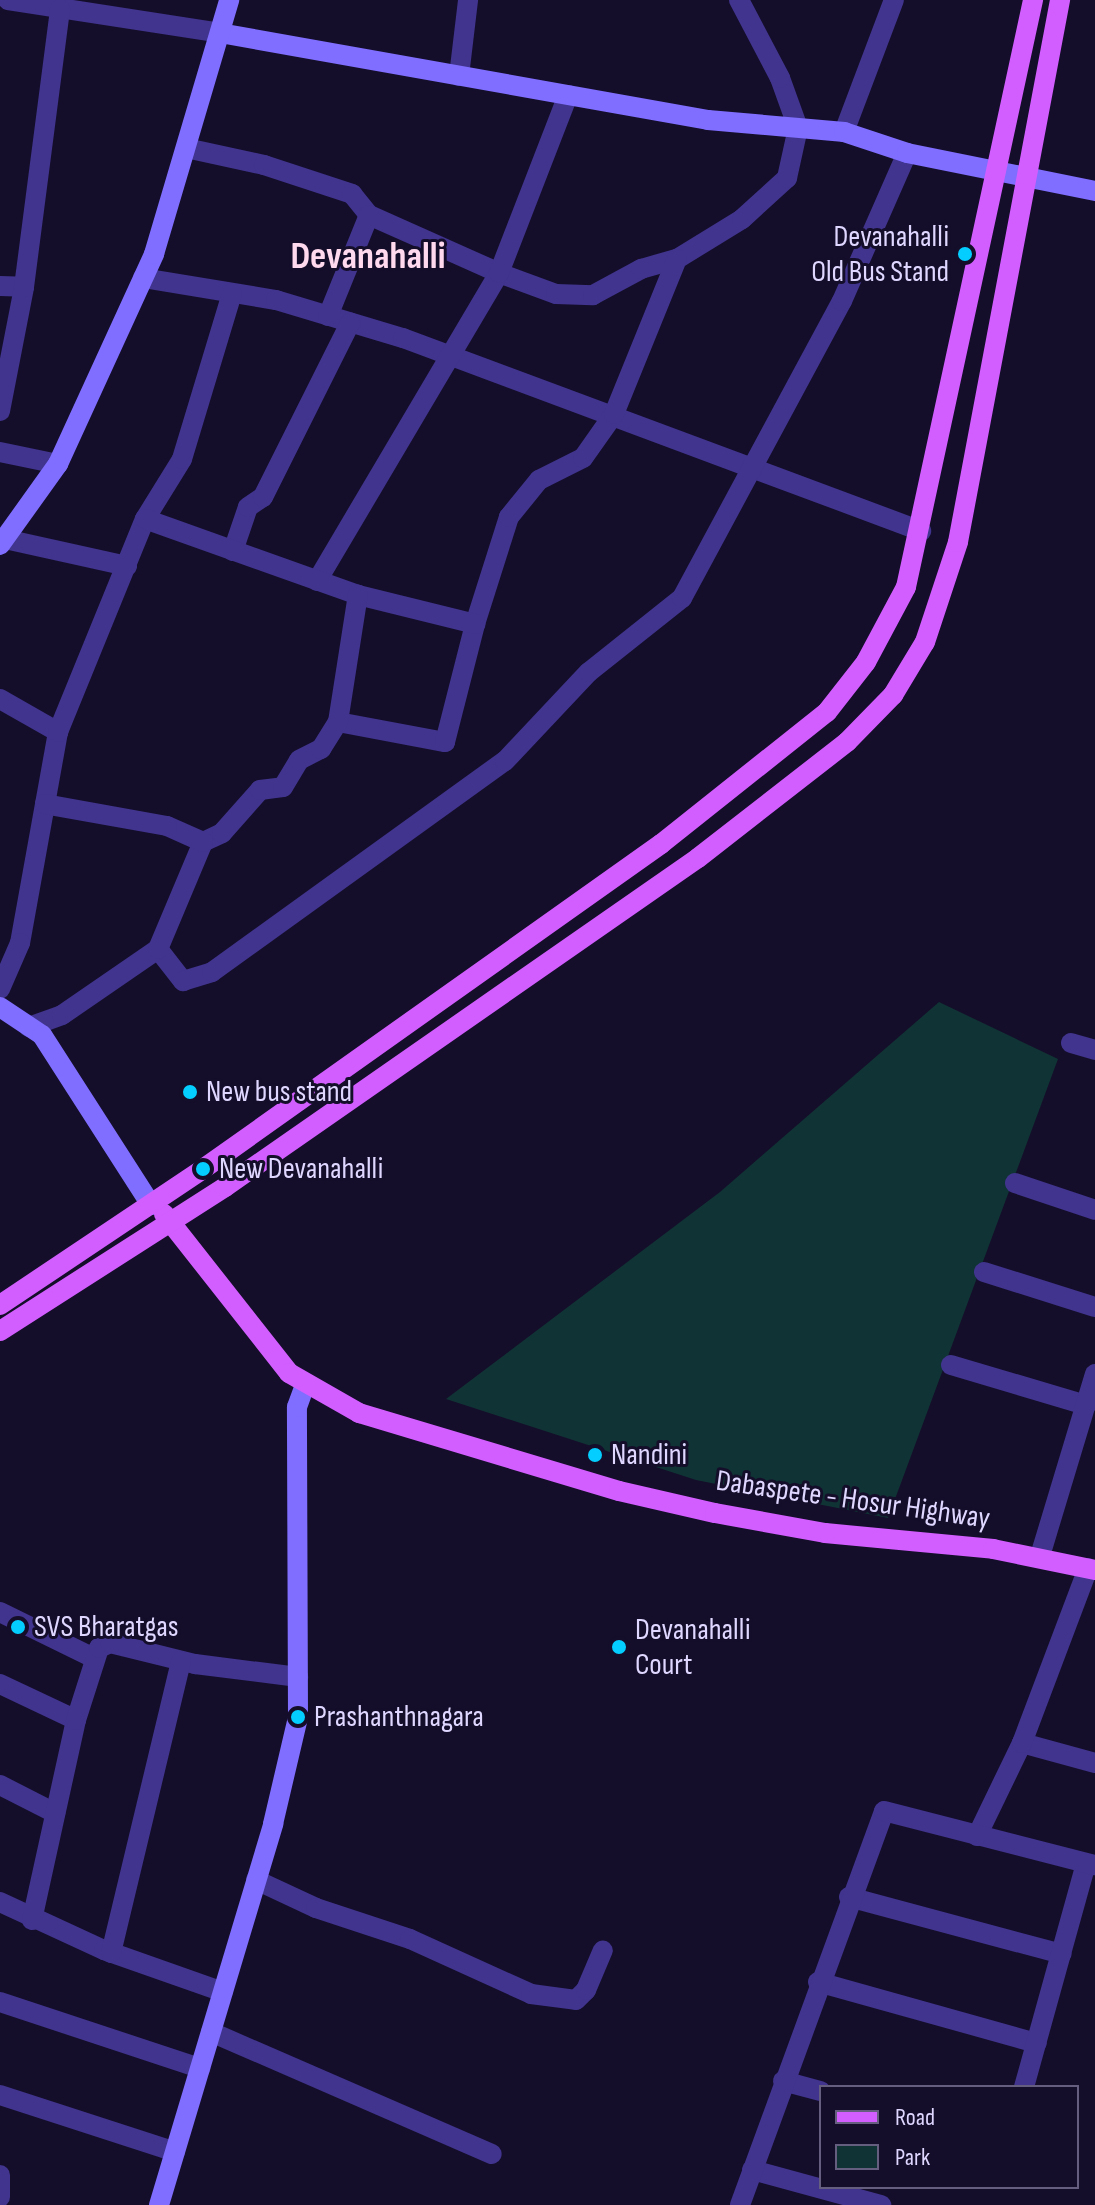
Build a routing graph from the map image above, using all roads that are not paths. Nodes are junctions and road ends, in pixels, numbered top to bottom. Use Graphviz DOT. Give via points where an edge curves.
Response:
graph roads {
  1 [pos="8,0"];
  2 [pos="229,0"];
  3 [pos="468,0"];
  4 [pos="739,0"];
  5 [pos="894,0"];
  6 [pos="1033,0"];
  7 [pos="1060,0"];
  8 [pos="53,5"];
  9 [pos="220,33"];
  10 [pos="459,76"];
  11 [pos="568,95"];
  12 [pos="798,128"];
  13 [pos="844,132"];
  14 [pos="186,148"];
  15 [pos="907,153"];
  16 [pos="998,171"];
  17 [pos="1027,178"];
  18 [pos="1095,191"];
  19 [pos="369,215"];
  20 [pos="677,259"];
  21 [pos="499,273"];
  22 [pos="143,278"];
  23 [pos="0,286"];
  24 [pos="24,287"];
  25 [pos="232,293"];
  26 [pos="328,316"];
  27 [pos="350,323"];
  28 [pos="451,356"];
  29 [pos="1,404"];
  30 [pos="614,414"];
  31 [pos="0,452"];
  32 [pos="58,464"];
  33 [pos="758,467"];
  34 [pos="145,519"];
  35 [pos="921,531"];
  36 [pos="3,542"];
  37 [pos="233,551"];
  38 [pos="127,566"];
  39 [pos="317,581"];
  40 [pos="358,595"];
  41 [pos="475,624"];
  42 [pos="0,699"];
  43 [pos="338,722"];
  44 [pos="58,732"];
  45 [pos="45,804"];
  46 [pos="203,842"];
  47 [pos="158,949"];
  48 [pos="0,989"];
  49 [pos="0,1007"];
  50 [pos="29,1027"];
  51 [pos="1071,1043"];
  52 [pos="1095,1050"];
  53 [pos="1015,1183"];
  54 [pos="151,1205"];
  55 [pos="1095,1210"];
  56 [pos="173,1221"];
  57 [pos="984,1272"];
  58 [pos="0,1305"];
  59 [pos="1095,1307"];
  60 [pos="0,1331"];
  61 [pos="951,1365"];
  62 [pos="1095,1374"];
  63 [pos="305,1385"];
  64 [pos="1086,1405"];
  65 [pos="1040,1556"];
  66 [pos="1091,1569"];
  67 [pos="0,1612"];
  68 [pos="94,1658"];
  69 [pos="181,1661"];
  70 [pos="298,1677"];
  71 [pos="0,1684"];
  72 [pos="76,1720"];
  73 [pos="1022,1743"];
  74 [pos="1095,1763"];
  75 [pos="0,1785"];
  76 [pos="55,1813"];
  77 [pos="977,1836"];
  78 [pos="1091,1864"];
  79 [pos="256,1880"];
  80 [pos="849,1897"];
  81 [pos="0,1902"];
  82 [pos="32,1920"];
  83 [pos="603,1950"];
  84 [pos="111,1953"];
  85 [pos="1062,1954"];
  86 [pos="818,1982"];
  87 [pos="223,1992"];
  88 [pos="0,2002"];
  89 [pos="211,2032"];
  90 [pos="1037,2043"];
  91 [pos="200,2068"];
  92 [pos="783,2081"];
  93 [pos="1025,2085"];
  94 [pos="819,2090"];
  95 [pos="0,2095"];
  96 [pos="175,2152"];
  97 [pos="492,2154"];
  98 [pos="752,2170"];
  99 [pos="0,2175"];
  100 [pos="819,2188"];
  101 [pos="822,2189"];
  102 [pos="0,2197"];
  103 [pos="159,2205"];
  104 [pos="740,2205"];
  105 [pos="881,2205"];
  1 -- 8 [label="street"];
  2 -- 9 [label="street"];
  3 -- 10 [label="street"];
  4 -- 12 [label="street" via="780,78"];
  5 -- 13 [label="street"];
  6 -- 16 [label="main road"];
  7 -- 17 [label="main road"];
  8 -- 9 [label="street"];
  8 -- 24 [label="street"];
  9 -- 10 [label="street"];
  9 -- 14 [label="street"];
  10 -- 11 [label="street"];
  11 -- 12 [label="street" via="708,120"];
  11 -- 21 [label="street"];
  12 -- 13 [label="street"];
  12 -- 20 [label="street" via="787,178 742,219"];
  13 -- 15 [label="street"];
  14 -- 19 [label="street" via="264,165 352,194"];
  14 -- 22 [label="street"];
  15 -- 16 [label="street"];
  15 -- 33 [label="street" via="842,301"];
  16 -- 17 [label="street"];
  16 -- 35 [label="main road"];
  17 -- 18 [label="street"];
  17 -- 56 [label="main road" via="952,567 925,642 893,695 847,742 698,858"];
  19 -- 21 [label="street"];
  19 -- 26 [label="street"];
  20 -- 21 [label="street" via="641,269 593,295 556,294"];
  20 -- 30 [label="street"];
  21 -- 28 [label="street"];
  22 -- 25 [label="street"];
  22 -- 32 [label="street"];
  23 -- 24 [label="street"];
  24 -- 29 [label="street"];
  25 -- 26 [label="street"];
  25 -- 34 [label="street" via="182,459"];
  26 -- 27 [label="street"];
  27 -- 28 [label="street"];
  27 -- 37 [label="street" via="263,497 248,507"];
  28 -- 30 [label="street"];
  28 -- 39 [label="street"];
  30 -- 33 [label="street"];
  30 -- 41 [label="street" via="583,458 539,480 509,517"];
  31 -- 32 [label="street"];
  32 -- 36 [label="street"];
  33 -- 35 [label="street"];
  33 -- 47 [label="street" via="682,598 589,672 505,761 212,972 183,981"];
  34 -- 37 [label="street"];
  34 -- 38 [label="street"];
  35 -- 54 [label="main road" via="888,625 827,712 661,844"];
  36 -- 38 [label="street"];
  37 -- 39 [label="street"];
  38 -- 44 [label="street"];
  39 -- 40 [label="street"];
  40 -- 41 [label="street"];
  40 -- 43 [label="street"];
  41 -- 43 [label="street" via="445,742"];
  42 -- 44 [label="street"];
  43 -- 46 [label="street" via="321,749 299,760 283,787 260,790 222,833"];
  44 -- 45 [label="street"];
  45 -- 46 [label="street" via="167,826"];
  45 -- 48 [label="street" via="20,943"];
  46 -- 47 [label="street"];
  47 -- 50 [label="street" via="62,1015"];
  49 -- 50 [label="street"];
  50 -- 54 [label="street" via="42,1035"];
  51 -- 52 [label="street"];
  53 -- 55 [label="street"];
  54 -- 56 [label="main road, Dabaspete - Hosur Highway"];
  54 -- 58 [label="main road"];
  56 -- 60 [label="main road"];
  56 -- 63 [label="main road, Dabaspete - Hosur Highway" via="266,1350"];
  57 -- 59 [label="street"];
  61 -- 64 [label="street"];
  62 -- 64 [label="street"];
  63 -- 65 [label="main road, Dabaspete - Hosur Highway" via="359,1413 430,1437 701,1510 825,1533"];
  63 -- 70 [label="street" via="297,1407"];
  64 -- 65 [label="street"];
  65 -- 66 [label="main road, Dabaspete - Hosur Highway"];
  66 -- 73 [label="street"];
  67 -- 68 [label="street"];
  68 -- 69 [label="street" via="110,1643"];
  68 -- 72 [label="street"];
  69 -- 70 [label="street"];
  69 -- 84 [label="street"];
  70 -- 79 [label="street" via="298,1717"];
  71 -- 72 [label="street"];
  72 -- 76 [label="street"];
  73 -- 74 [label="street"];
  73 -- 77 [label="street"];
  75 -- 76 [label="street"];
  76 -- 82 [label="street"];
  77 -- 78 [label="street"];
  77 -- 80 [label="street" via="884,1811"];
  78 -- 85 [label="street"];
  79 -- 83 [label="street" via="316,1908 410,1939 498,1983 546,1997 576,2000 586,1990"];
  79 -- 87 [label="street"];
  80 -- 85 [label="street"];
  80 -- 86 [label="street"];
  81 -- 82 [label="street"];
  82 -- 84 [label="street"];
  84 -- 87 [label="street"];
  85 -- 90 [label="street"];
  86 -- 90 [label="street"];
  86 -- 92 [label="street"];
  87 -- 89 [label="street"];
  88 -- 91 [label="street"];
  89 -- 91 [label="street"];
  89 -- 97 [label="street"];
  90 -- 93 [label="street"];
  91 -- 96 [label="street"];
  92 -- 94 [label="street"];
  92 -- 98 [label="street"];
  95 -- 96 [label="street"];
  96 -- 103 [label="street"];
  98 -- 100 [label="street"];
  98 -- 104 [label="street"];
  99 -- 102 [label="street"];
  101 -- 105 [label="street"];
}
